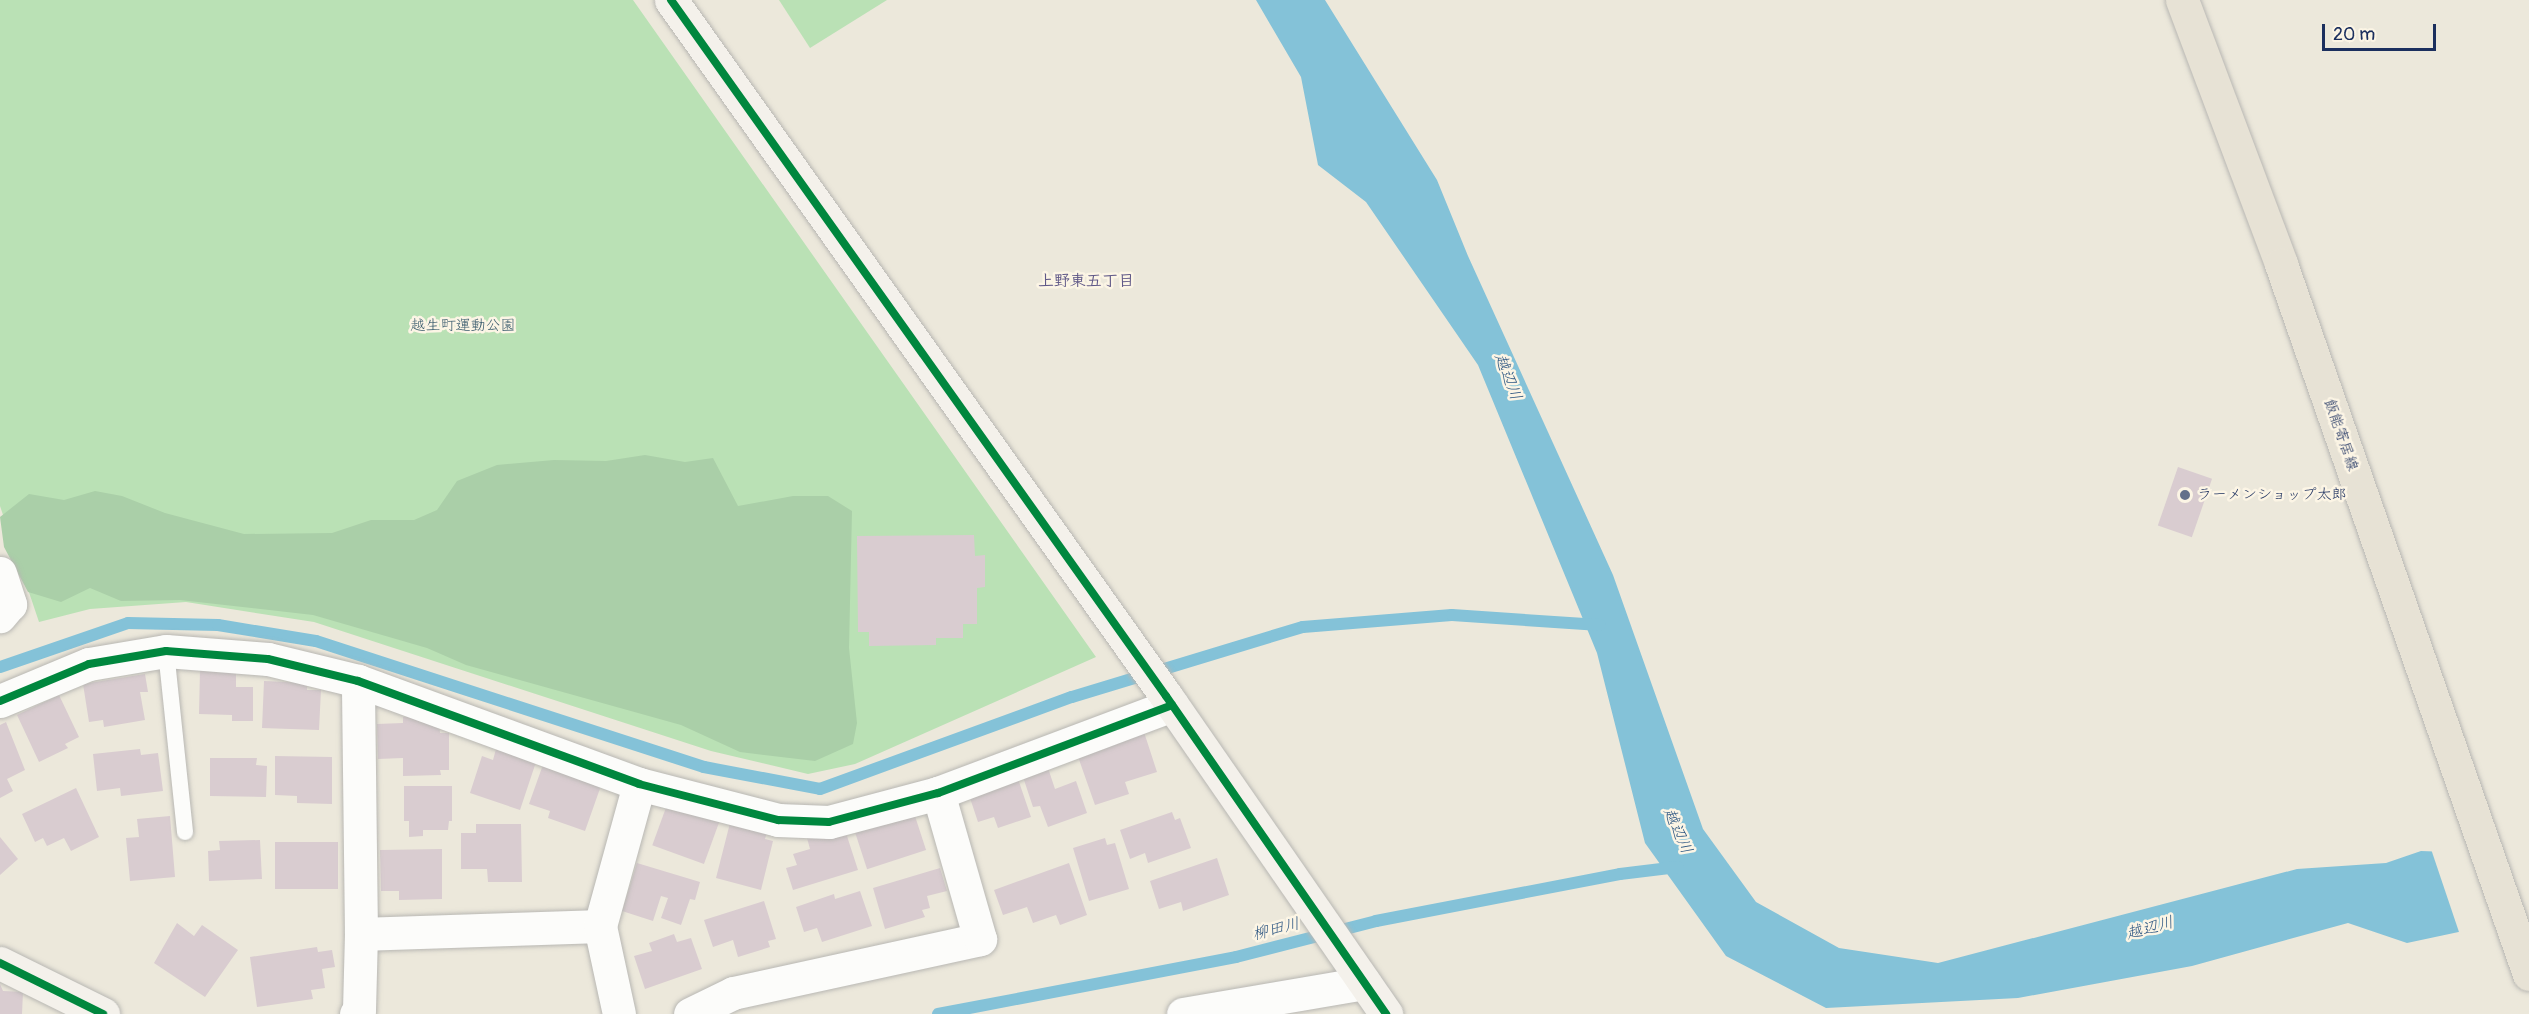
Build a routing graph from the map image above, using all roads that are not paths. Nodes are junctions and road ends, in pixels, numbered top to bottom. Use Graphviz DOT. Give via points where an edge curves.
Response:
graph roads {
  1 [pos="671,0"];
  2 [pos="2182,0"];
  3 [pos="0,573"];
  4 [pos="0,616"];
  5 [pos="166,651"];
  6 [pos="358,681"];
  7 [pos="1169,700"];
  8 [pos="0,702"];
  9 [pos="639,783"];
  10 [pos="938,793"];
  11 [pos="185,832"];
  12 [pos="600,926"];
  13 [pos="361,934"];
  14 [pos="0,963"];
  15 [pos="2529,974"];
  16 [pos="1359,975"];
  17 [pos="84,1010"];
  18 [pos="356,1014"];
  19 [pos="619,1014"];
  20 [pos="690,1014"];
  21 [pos="1184,1014"];
  22 [pos="1386,1014"];
  1 -- 7 [label="street"];
  2 -- 15 [label="main road, 飯能寄居線" via="2248,175"];
  3 -- 4 [label="street" via="10,604"];
  5 -- 6 [label="street" via="268,659"];
  5 -- 8 [label="street" via="89,664"];
  5 -- 11 [label="lane"];
  6 -- 9 [label="street"];
  6 -- 13 [label="street"];
  7 -- 10 [label="street"];
  7 -- 16 [label="street"];
  9 -- 10 [label="street" via="778,820 829,822"];
  9 -- 12 [label="street"];
  10 -- 20 [label="street" via="980,939 733,993"];
  12 -- 13 [label="street"];
  12 -- 19 [label="street"];
  13 -- 18 [label="street"];
  14 -- 17 [label="street"];
  16 -- 21 [label="street"];
  16 -- 22 [label="street"];
}
